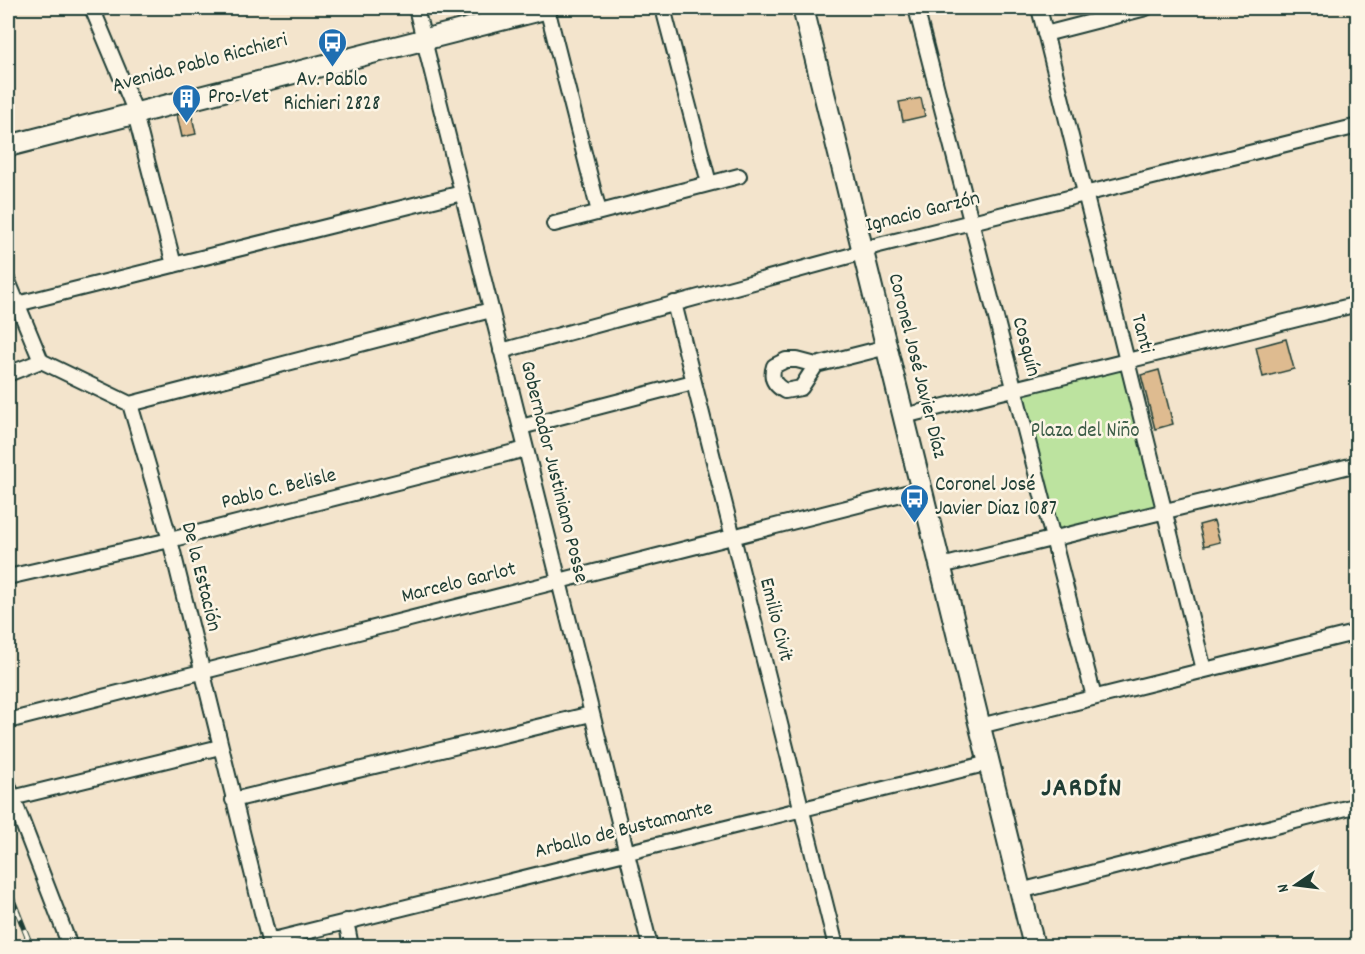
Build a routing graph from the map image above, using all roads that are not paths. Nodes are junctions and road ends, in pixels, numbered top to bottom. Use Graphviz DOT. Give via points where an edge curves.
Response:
graph roads {
  1 [pos="92,8"];
  2 [pos="417,8"];
  3 [pos="509,8"];
  4 [pos="548,8"];
  5 [pos="663,8"];
  6 [pos="803,8"];
  7 [pos="916,8"];
  8 [pos="1039,8"];
  9 [pos="1146,8"];
  10 [pos="1045,34"];
  11 [pos="423,35"];
  12 [pos="134,110"];
  13 [pos="1358,126"];
  14 [pos="8,138"];
  15 [pos="8,146"];
  16 [pos="739,176"];
  17 [pos="709,183"];
  18 [pos="462,193"];
  19 [pos="1084,194"];
  20 [pos="599,212"];
  21 [pos="971,222"];
  22 [pos="554,224"];
  23 [pos="862,249"];
  24 [pos="174,265"];
  25 [pos="8,281"];
  26 [pos="674,303"];
  27 [pos="17,304"];
  28 [pos="1358,304"];
  29 [pos="491,310"];
  30 [pos="887,347"];
  31 [pos="501,351"];
  32 [pos="41,361"];
  33 [pos="1126,361"];
  34 [pos="816,366"];
  35 [pos="8,374"];
  36 [pos="693,382"];
  37 [pos="1014,388"];
  38 [pos="130,404"];
  39 [pos="904,416"];
  40 [pos="521,427"];
  41 [pos="526,449"];
  42 [pos="1358,464"];
  43 [pos="921,489"];
  44 [pos="1164,512"];
  45 [pos="733,538"];
  46 [pos="1053,538"];
  47 [pos="170,540"];
  48 [pos="940,566"];
  49 [pos="8,577"];
  50 [pos="559,581"];
  51 [pos="1358,632"];
  52 [pos="201,670"];
  53 [pos="1204,670"];
  54 [pos="1094,697"];
  55 [pos="591,714"];
  56 [pos="8,721"];
  57 [pos="980,726"];
  58 [pos="220,747"];
  59 [pos="989,763"];
  60 [pos="10,791"];
  61 [pos="233,800"];
  62 [pos="1358,805"];
  63 [pos="802,809"];
  64 [pos="626,851"];
  65 [pos="1020,891"];
  66 [pos="346,921"];
  67 [pos="269,941"];
  68 [pos="70,946"];
  69 [pos="351,946"];
  70 [pos="650,946"];
  71 [pos="836,946"];
  72 [pos="1034,946"];
  1 -- 12 [label="street"];
  2 -- 11 [label="street, Gobernador Justiniano Posse"];
  3 -- 11 [label="main road, Avenida Pablo Ricchieri"];
  4 -- 11 [label="main road, Avenida Pablo Ricchieri"];
  4 -- 20 [label="street"];
  5 -- 17 [label="street"];
  6 -- 23 [label="main road, Coronel José Javier Díaz"];
  7 -- 21 [label="street, Cosquín"];
  8 -- 10 [label="street, Tanti"];
  9 -- 10 [label="street"];
  10 -- 19 [label="street, Tanti"];
  11 -- 12 [label="main road, Avenida Pablo Ricchieri"];
  11 -- 18 [label="street, Gobernador Justiniano Posse"];
  12 -- 14 [label="main road, Avenida Pablo Ricchieri"];
  12 -- 15 [label="main road, Avenida Pablo Ricchieri"];
  12 -- 24 [label="street"];
  13 -- 19 [label="street, Ignacio Garzón"];
  16 -- 17 [label="street"];
  17 -- 20 [label="street"];
  18 -- 24 [label="street"];
  18 -- 29 [label="street, Gobernador Justiniano Posse"];
  19 -- 21 [label="street, Ignacio Garzón"];
  19 -- 33 [label="street, Tanti"];
  20 -- 22 [label="street"];
  21 -- 23 [label="street, Ignacio Garzón"];
  21 -- 37 [label="street, Cosquín"];
  23 -- 26 [label="street, Ignacio Garzón" via="849,256"];
  23 -- 30 [label="main road, Coronel José Javier Díaz"];
  24 -- 27 [label="street"];
  25 -- 27 [label="street"];
  26 -- 31 [label="street, Ignacio Garzón"];
  26 -- 36 [label="street, Emilio Civit"];
  27 -- 32 [label="street"];
  28 -- 33 [label="street"];
  29 -- 31 [label="street, Gobernador Justiniano Posse"];
  29 -- 38 [label="street"];
  30 -- 34 [label="street"];
  30 -- 39 [label="main road, Coronel José Javier Díaz"];
  31 -- 40 [label="street, Gobernador Justiniano Posse"];
  32 -- 35 [label="street"];
  32 -- 38 [label="street"];
  33 -- 37 [label="street"];
  33 -- 44 [label="street, Tanti"];
  36 -- 40 [label="street"];
  36 -- 45 [label="street, Emilio Civit"];
  37 -- 39 [label="street"];
  37 -- 46 [label="street, Cosquín"];
  38 -- 47 [label="street, De la Estación"];
  39 -- 43 [label="main road, Coronel José Javier Díaz"];
  40 -- 41 [label="street, Gobernador Justiniano Posse"];
  41 -- 47 [label="street, Pablo C. Belisle"];
  41 -- 50 [label="street, Gobernador Justiniano Posse"];
  42 -- 44 [label="street"];
  43 -- 45 [label="street, Marcelo Garlot"];
  43 -- 48 [label="main road, Coronel José Javier Díaz"];
  44 -- 46 [label="street"];
  44 -- 53 [label="street, Tanti"];
  45 -- 50 [label="street, Marcelo Garlot"];
  45 -- 63 [label="street, Emilio Civit"];
  46 -- 48 [label="street"];
  46 -- 54 [label="street, Cosquín"];
  47 -- 49 [label="street, Pablo C. Belisle"];
  47 -- 52 [label="street, De la Estación"];
  48 -- 57 [label="main road, Coronel José Javier Díaz"];
  50 -- 52 [label="street, Marcelo Garlot"];
  50 -- 55 [label="street, Gobernador Justiniano Posse"];
  51 -- 53 [label="street"];
  52 -- 56 [label="street, Marcelo Garlot"];
  52 -- 58 [label="street, De la Estación"];
  53 -- 54 [label="street"];
  54 -- 57 [label="street"];
  55 -- 61 [label="street"];
  55 -- 64 [label="street, Gobernador Justiniano Posse"];
  57 -- 59 [label="main road, Coronel José Javier Díaz"];
  58 -- 60 [label="street"];
  58 -- 61 [label="street, De la Estación"];
  59 -- 63 [label="street, Arballo de Bustamante"];
  59 -- 65 [label="main road, Coronel José Javier Díaz"];
  60 -- 68 [label="street"];
  61 -- 67 [label="street, De la Estación"];
  62 -- 65 [label="street"];
  63 -- 64 [label="street, Arballo de Bustamante"];
  63 -- 71 [label="street, Emilio Civit"];
  64 -- 66 [label="street, Arballo de Bustamante"];
  64 -- 70 [label="street, Gobernador Justiniano Posse"];
  65 -- 72 [label="main road, Coronel José Javier Díaz"];
  66 -- 67 [label="street, Arballo de Bustamante"];
  66 -- 69 [label="street"];
}
